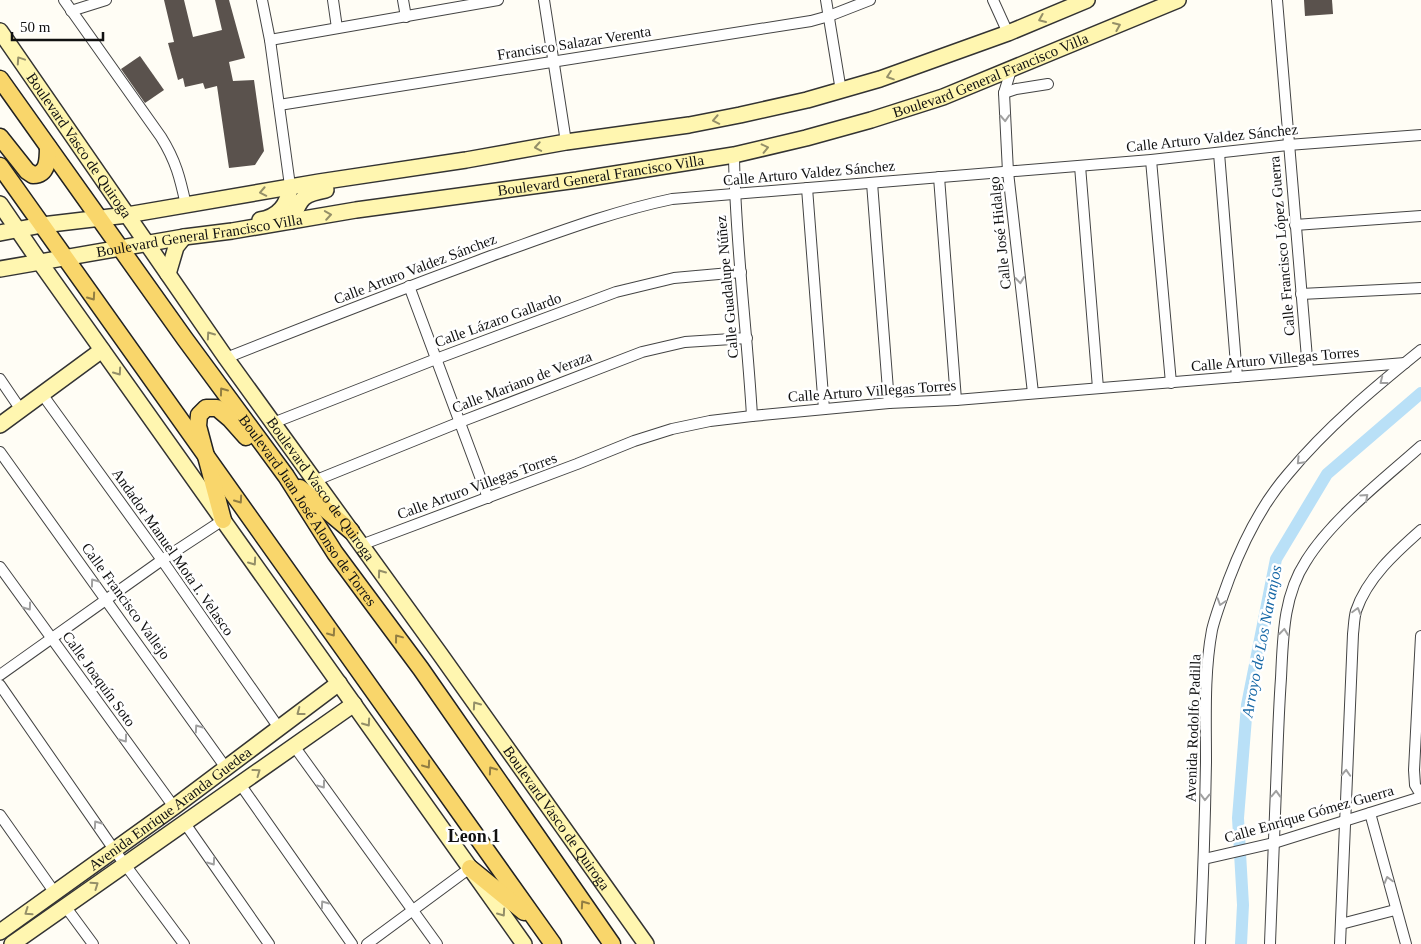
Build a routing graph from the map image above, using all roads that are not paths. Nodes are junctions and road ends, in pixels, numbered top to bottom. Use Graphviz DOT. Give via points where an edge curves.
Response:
graph roads {
  1 [pos="64,0"];
  2 [pos="106,0"];
  3 [pos="262,0"];
  4 [pos="333,0"];
  5 [pos="403,0"];
  6 [pos="498,0"];
  7 [pos="544,0"];
  8 [pos="826,0"];
  9 [pos="870,0"];
  10 [pos="993,0"];
  11 [pos="1087,0"];
  12 [pos="1178,0"];
  13 [pos="1277,0"];
  14 [pos="471,2"];
  15 [pos="71,11"];
  16 [pos="406,16"];
  17 [pos="829,16"];
  18 [pos="337,28"];
  19 [pos="0,31"];
  20 [pos="1008,33"];
  21 [pos="270,40"];
  22 [pos="554,62"];
  23 [pos="1011,70"];
  24 [pos="0,78"];
  25 [pos="1048,84"];
  26 [pos="840,91"];
  27 [pos="1004,93"];
  28 [pos="279,105"];
  29 [pos="1421,135"];
  30 [pos="0,137"];
  31 [pos="566,142"];
  32 [pos="1288,146"];
  33 [pos="48,147"];
  34 [pos="1219,154"];
  35 [pos="734,155"];
  36 [pos="1150,160"];
  37 [pos="0,166"];
  38 [pos="1080,166"];
  39 [pos="422,167"];
  40 [pos="1008,172"];
  41 [pos="939,177"];
  42 [pos="872,183"];
  43 [pos="290,187"];
  44 [pos="807,188"];
  45 [pos="735,194"];
  46 [pos="0,204"];
  47 [pos="186,205"];
  48 [pos="127,215"];
  49 [pos="1421,216"];
  50 [pos="100,219"];
  51 [pos="291,221"];
  52 [pos="1295,224"];
  53 [pos="42,225"];
  54 [pos="18,230"];
  55 [pos="0,233"];
  56 [pos="189,236"];
  57 [pos="145,243"];
  58 [pos="121,248"];
  59 [pos="64,257"];
  60 [pos="39,261"];
  61 [pos="0,269"];
  62 [pos="741,272"];
  63 [pos="168,274"];
  64 [pos="409,286"];
  65 [pos="1421,288"];
  66 [pos="1302,294"];
  67 [pos="747,338"];
  68 [pos="102,350"];
  69 [pos="1421,350"];
  70 [pos="226,358"];
  71 [pos="436,359"];
  72 [pos="1405,363"];
  73 [pos="1308,370"];
  74 [pos="1237,377"];
  75 [pos="0,380"];
  76 [pos="1171,383"];
  77 [pos="1098,388"];
  78 [pos="42,394"];
  79 [pos="1032,394"];
  80 [pos="956,400"];
  81 [pos="889,403"];
  82 [pos="824,409"];
  83 [pos="21,410"];
  84 [pos="752,416"];
  85 [pos="460,422"];
  86 [pos="273,423"];
  87 [pos="0,424"];
  88 [pos="1421,446"];
  89 [pos="203,450"];
  90 [pos="0,452"];
  91 [pos="286,476"];
  92 [pos="314,480"];
  93 [pos="488,498"];
  94 [pos="223,520"];
  95 [pos="1421,530"];
  96 [pos="351,531"];
  97 [pos="361,545"];
  98 [pos="162,560"];
  99 [pos="0,567"];
  100 [pos="106,599"];
  101 [pos="1421,636"];
  102 [pos="51,638"];
  103 [pos="0,675"];
  104 [pos="339,683"];
  105 [pos="0,685"];
  106 [pos="354,704"];
  107 [pos="1419,724"];
  108 [pos="279,728"];
  109 [pos="294,746"];
  110 [pos="226,768"];
  111 [pos="240,784"];
  112 [pos="1421,796"];
  113 [pos="174,808"];
  114 [pos="1370,813"];
  115 [pos="0,815"];
  116 [pos="184,822"];
  117 [pos="1344,822"];
  118 [pos="1274,842"];
  119 [pos="115,851"];
  120 [pos="1204,859"];
  121 [pos="125,864"];
  122 [pos="470,868"];
  123 [pos="55,893"];
  124 [pos="65,906"];
  125 [pos="413,910"];
  126 [pos="1395,910"];
  127 [pos="1341,924"];
  128 [pos="541,926"];
  129 [pos="0,931"];
  130 [pos="12,944"];
  131 [pos="93,944"];
  132 [pos="184,944"];
  133 [pos="269,944"];
  134 [pos="352,944"];
  135 [pos="367,944"];
  136 [pos="437,944"];
  137 [pos="524,944"];
  138 [pos="554,944"];
  139 [pos="612,944"];
  140 [pos="646,944"];
  141 [pos="1200,944"];
  142 [pos="1270,944"];
  143 [pos="1340,944"];
  144 [pos="1406,944"];
  1 -- 15 [label="street"];
  2 -- 15 [label="street"];
  3 -- 21 [label="street"];
  4 -- 18 [label="street"];
  5 -- 16 [label="street"];
  6 -- 14 [label="street"];
  7 -- 22 [label="street"];
  8 -- 17 [label="street"];
  9 -- 17 [label="street, Francisco Salazar Verenta"];
  10 -- 20 [label="street"];
  11 -- 20 [label="street, Boulevard General Francisco Villa, one-way"];
  23 -- 12 [label="street, Boulevard General Francisco Villa, one-way"];
  13 -- 32 [label="street, Calle Francisco López Guerra"];
  14 -- 16 [label="street"];
  15 -- 47 [label="street" via="133,95 173,157"];
  16 -- 18 [label="street"];
  17 -- 22 [label="street, Francisco Salazar Verenta"];
  17 -- 26 [label="street"];
  18 -- 21 [label="street"];
  48 -- 19 [label="street, Boulevard Vasco de Quiroga, one-way"];
  20 -- 26 [label="street, Boulevard General Francisco Villa, one-way"];
  21 -- 28 [label="street"];
  22 -- 28 [label="street, Francisco Salazar Verenta"];
  22 -- 31 [label="street"];
  23 -- 27 [label="street, Calle José Hidalgo"];
  35 -- 23 [label="street, Boulevard General Francisco Villa, one-way" via="871,120 943,97"];
  24 -- 33 [label="main road, Boulevard Juan José Alonso de Torres"];
  25 -- 27 [label="street"];
  26 -- 31 [label="street, Boulevard General Francisco Villa, one-way" via="698,123"];
  27 -- 40 [label="street, Calle José Hidalgo, one-way"];
  28 -- 43 [label="street"];
  29 -- 32 [label="street, Calle Arturo Valdez Sánchez"];
  30 -- 33 [label="main road" via="33,175 42,173 46,168"];
  31 -- 39 [label="street, Boulevard General Francisco Villa, one-way"];
  32 -- 34 [label="street, Calle Arturo Valdez Sánchez"];
  32 -- 52 [label="street, Calle Francisco López Guerra"];
  33 -- 50 [label="main road, Boulevard Juan José Alonso de Torres"];
  34 -- 36 [label="street, Calle Arturo Valdez Sánchez"];
  34 -- 74 [label="street"];
  35 -- 45 [label="street, Calle Guadalupe Núñez"];
  51 -- 35 [label="street, Boulevard General Francisco Villa, one-way"];
  36 -- 38 [label="street, Calle Arturo Valdez Sánchez"];
  36 -- 76 [label="street"];
  37 -- 53 [label="main road"];
  38 -- 40 [label="street, Calle Arturo Valdez Sánchez"];
  38 -- 77 [label="street"];
  39 -- 43 [label="street, Boulevard General Francisco Villa"];
  39 -- 51 [label="street" via="405,174 312,192 301,199"];
  40 -- 41 [label="street, Calle Arturo Valdez Sánchez"];
  40 -- 79 [label="street, Calle José Hidalgo, one-way"];
  41 -- 42 [label="street, Calle Arturo Valdez Sánchez"];
  41 -- 80 [label="street"];
  42 -- 44 [label="street, Calle Arturo Valdez Sánchez"];
  42 -- 81 [label="street"];
  43 -- 47 [label="street, Boulevard General Francisco Villa, one-way"];
  43 -- 51 [label="street"];
  43 -- 56 [label="street" via="289,198 272,217 215,225"];
  44 -- 45 [label="street, Calle Arturo Valdez Sánchez"];
  44 -- 82 [label="street"];
  45 -- 62 [label="street, Calle Guadalupe Núñez"];
  45 -- 64 [label="street, Calle Arturo Valdez Sánchez" via="672,199 611,214"];
  46 -- 54 [label="street"];
  47 -- 48 [label="street, Boulevard General Francisco Villa"];
  48 -- 50 [label="street, Boulevard General Francisco Villa"];
  48 -- 57 [label="street, Boulevard Vasco de Quiroga"];
  49 -- 52 [label="street"];
  50 -- 53 [label="street, Boulevard General Francisco Villa"];
  50 -- 58 [label="main road, Boulevard Juan José Alonso de Torres"];
  51 -- 56 [label="street, Boulevard General Francisco Villa"];
  52 -- 66 [label="street, Calle Francisco López Guerra"];
  53 -- 54 [label="street, Boulevard General Francisco Villa"];
  53 -- 59 [label="main road"];
  54 -- 55 [label="street, Boulevard General Francisco Villa"];
  54 -- 60 [label="street"];
  56 -- 57 [label="street, Boulevard General Francisco Villa"];
  56 -- 63 [label="street" via="176,247"];
  57 -- 58 [label="street, Boulevard General Francisco Villa"];
  57 -- 63 [label="street, Boulevard Vasco de Quiroga"];
  58 -- 59 [label="street, Boulevard General Francisco Villa"];
  91 -- 58 [label="main road, Boulevard Juan José Alonso de Torres, one-way"];
  59 -- 60 [label="street, Boulevard General Francisco Villa"];
  59 -- 89 [label="main road, one-way"];
  60 -- 61 [label="street, Boulevard General Francisco Villa"];
  60 -- 68 [label="street"];
  62 -- 67 [label="street, Calle Guadalupe Núñez"];
  62 -- 71 [label="street, Calle Lázaro Gallardo" via="674,278 616,292"];
  70 -- 63 [label="street, Boulevard Vasco de Quiroga, one-way"];
  64 -- 70 [label="street, Calle Arturo Valdez Sánchez"];
  64 -- 71 [label="street"];
  65 -- 66 [label="street"];
  66 -- 73 [label="street, Calle Francisco López Guerra"];
  67 -- 84 [label="street, Calle Guadalupe Núñez"];
  67 -- 85 [label="street, Calle Mariano de Veraza" via="686,342 642,352"];
  68 -- 78 [label="street"];
  68 -- 94 [label="street, one-way"];
  69 -- 72 [label="street, Avenida Rodolfo Padilla"];
  70 -- 86 [label="street, Boulevard Vasco de Quiroga"];
  71 -- 85 [label="street"];
  71 -- 86 [label="street, Calle Lázaro Gallardo"];
  72 -- 73 [label="street, Calle Arturo Villegas Torres"];
  72 -- 120 [label="street, Avenida Rodolfo Padilla, one-way" via="1333,426 1288,474 1263,509 1235,563 1212,630 1206,686"];
  73 -- 74 [label="street, Calle Arturo Villegas Torres"];
  74 -- 76 [label="street, Calle Arturo Villegas Torres"];
  75 -- 83 [label="street"];
  76 -- 77 [label="street, Calle Arturo Villegas Torres"];
  77 -- 79 [label="street, Calle Arturo Villegas Torres"];
  78 -- 83 [label="street"];
  78 -- 98 [label="street, Andador Manuel Mota I. Velasco"];
  79 -- 80 [label="street, Calle Arturo Villegas Torres"];
  80 -- 81 [label="street, Calle Arturo Villegas Torres"];
  81 -- 82 [label="street, Calle Arturo Villegas Torres"];
  82 -- 84 [label="street, Calle Arturo Villegas Torres"];
  83 -- 87 [label="street"];
  84 -- 93 [label="street, Calle Arturo Villegas Torres" via="710,421 634,441"];
  85 -- 92 [label="street, Calle Mariano de Veraza"];
  85 -- 93 [label="street"];
  86 -- 92 [label="street, Boulevard Vasco de Quiroga"];
  118 -- 88 [label="street, one-way" via="1283,636 1288,601 1297,576 1340,519"];
  89 -- 91 [label="main road" via="199,415 206,408 217,408"];
  89 -- 94 [label="main road"];
  89 -- 128 [label="main road, one-way"];
  100 -- 90 [label="street, Calle Francisco Vallejo, one-way"];
  91 -- 96 [label="main road"];
  139 -- 91 [label="main road, Boulevard Juan José Alonso de Torres, one-way" via="421,669 335,553"];
  92 -- 96 [label="street, Boulevard Vasco de Quiroga"];
  93 -- 97 [label="street, Calle Arturo Villegas Torres"];
  94 -- 98 [label="street"];
  94 -- 104 [label="street, one-way"];
  117 -- 95 [label="street, one-way" via="1352,634 1356,612 1373,580"];
  96 -- 97 [label="street, Boulevard Vasco de Quiroga"];
  140 -- 97 [label="street, Boulevard Vasco de Quiroga, one-way"];
  98 -- 100 [label="street"];
  98 -- 108 [label="street, Andador Manuel Mota I. Velasco"];
  99 -- 102 [label="street, Calle Joaquín Soto, one-way"];
  100 -- 102 [label="street"];
  110 -- 100 [label="street, Calle Francisco Vallejo, one-way"];
  101 -- 107 [label="street"];
  102 -- 103 [label="street"];
  102 -- 113 [label="street, Calle Joaquín Soto, one-way"];
  104 -- 106 [label="street"];
  104 -- 108 [label="street, Avenida Enrique Aranda Guedea, one-way"];
  119 -- 105 [label="street, one-way"];
  106 -- 109 [label="street, Avenida Enrique Aranda Guedea"];
  106 -- 122 [label="street, one-way"];
  107 -- 112 [label="street" via="1414,770 1415,784"];
  108 -- 110 [label="street, Avenida Enrique Aranda Guedea"];
  111 -- 109 [label="street, Avenida Enrique Aranda Guedea, one-way"];
  109 -- 125 [label="street, one-way"];
  110 -- 113 [label="street, Avenida Enrique Aranda Guedea"];
  111 -- 116 [label="street, Avenida Enrique Aranda Guedea"];
  134 -- 111 [label="street, one-way"];
  112 -- 114 [label="street, Calle Enrique Gómez Guerra"];
  113 -- 119 [label="street, Avenida Enrique Aranda Guedea"];
  114 -- 117 [label="street, Calle Enrique Gómez Guerra"];
  126 -- 114 [label="street, one-way"];
  115 -- 123 [label="street"];
  116 -- 121 [label="street, Avenida Enrique Aranda Guedea"];
  116 -- 133 [label="street, one-way"];
  117 -- 118 [label="street, Calle Enrique Gómez Guerra"];
  117 -- 127 [label="street"];
  118 -- 120 [label="street, Calle Enrique Gómez Guerra"];
  118 -- 142 [label="street"];
  119 -- 121 [label="street"];
  119 -- 123 [label="street, Avenida Enrique Aranda Guedea"];
  120 -- 141 [label="street, Avenida Rodolfo Padilla"];
  124 -- 121 [label="street, Avenida Enrique Aranda Guedea, one-way"];
  121 -- 132 [label="street"];
  122 -- 125 [label="street"];
  122 -- 128 [label="main road"];
  122 -- 137 [label="street, one-way"];
  123 -- 129 [label="street, Avenida Enrique Aranda Guedea, one-way"];
  124 -- 130 [label="street, Avenida Enrique Aranda Guedea"];
  124 -- 131 [label="street"];
  125 -- 135 [label="street"];
  125 -- 136 [label="street"];
  126 -- 127 [label="street"];
  126 -- 144 [label="street"];
  127 -- 143 [label="street"];
  128 -- 138 [label="main road"];
}
